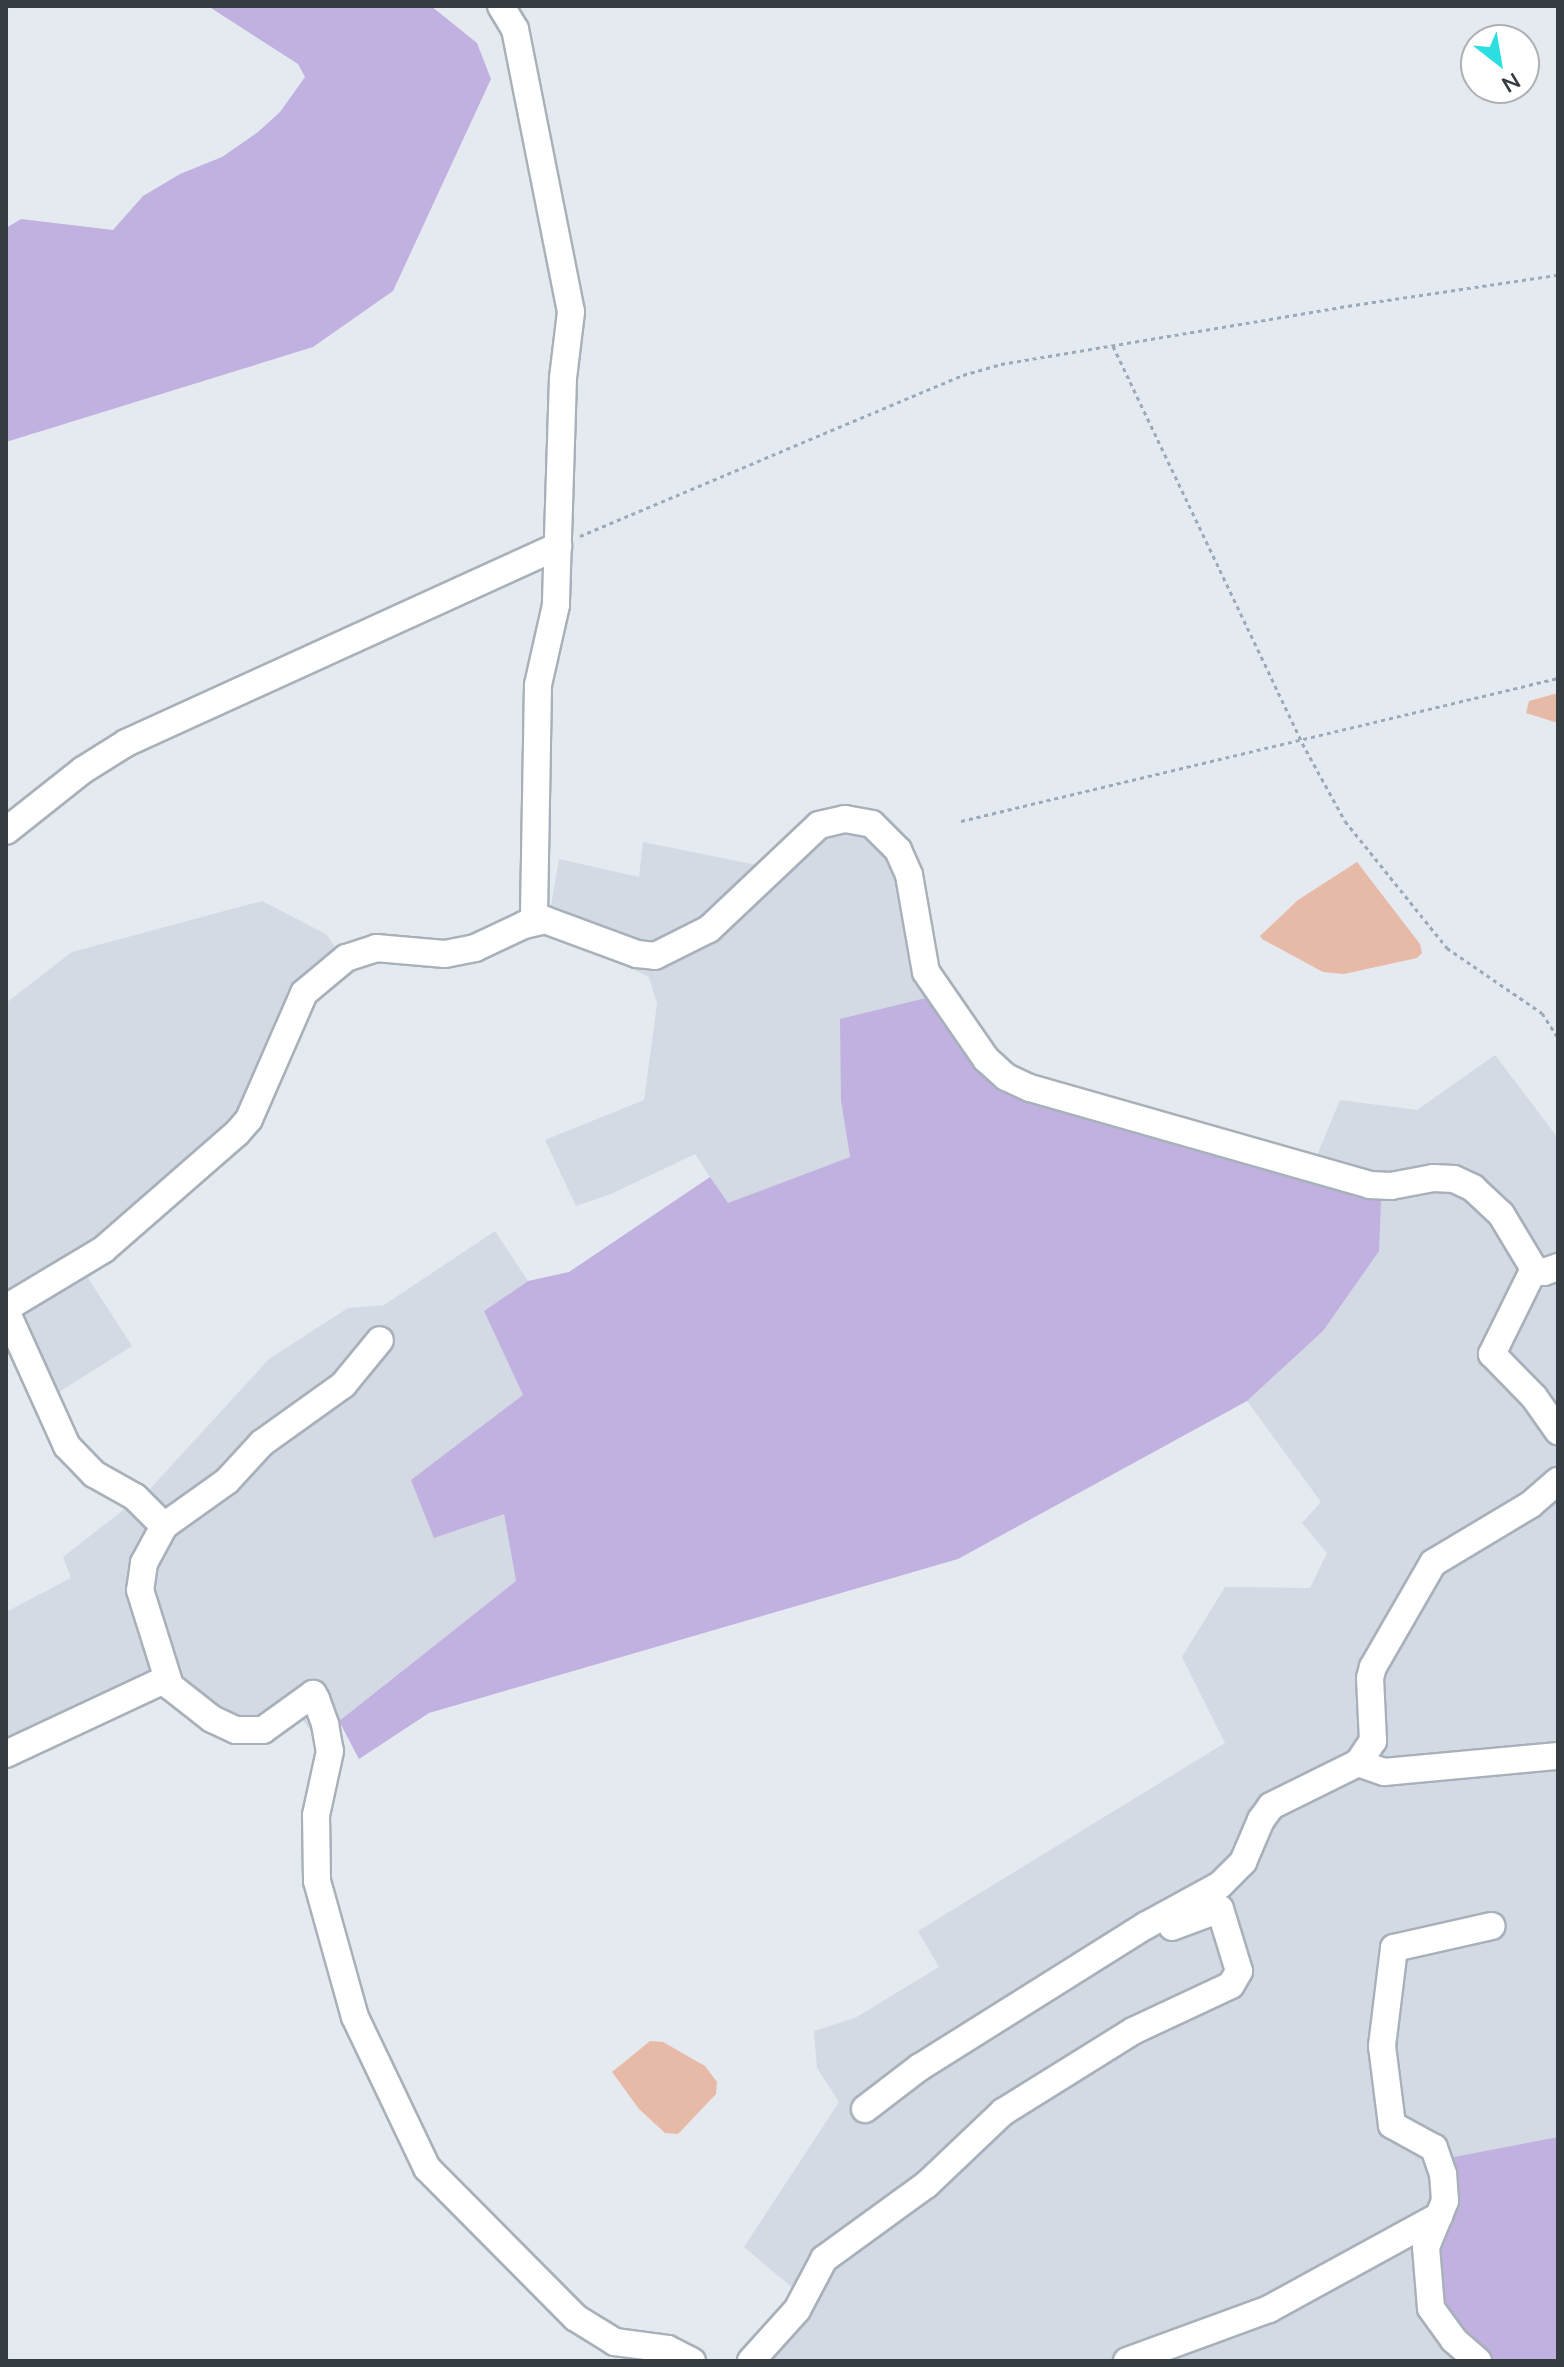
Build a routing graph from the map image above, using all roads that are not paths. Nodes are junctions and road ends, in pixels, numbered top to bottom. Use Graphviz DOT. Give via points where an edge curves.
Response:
graph roads {
  1 [pos="501,6"];
  2 [pos="558,546"];
  3 [pos="6,831"];
  4 [pos="534,921"];
  5 [pos="1546,1268"];
  6 [pos="6,1309"];
  7 [pos="380,1340"];
  8 [pos="1558,1431"];
  9 [pos="1558,1481"];
  10 [pos="164,1526"];
  11 [pos="166,1679"];
  12 [pos="6,1754"];
  13 [pos="1558,1756"];
  14 [pos="1358,1763"];
  15 [pos="1145,1926"];
  16 [pos="1492,1926"];
  17 [pos="865,2109"];
  18 [pos="1439,2216"];
  19 [pos="692,2361"];
  20 [pos="751,2361"];
  21 [pos="1127,2361"];
  22 [pos="1478,2361"];
  1 -- 2 [label="street" via="515,29 571,312 563,378"];
  2 -- 3 [label="street" via="126,743"];
  2 -- 4 [label="street" via="556,605 538,685"];
  4 -- 5 [label="street" via="551,921 655,956 709,929 819,825 845,819 872,824 906,864 926,972 986,1059 1006,1077 1370,1185 1454,1179 1473,1188 1501,1214"];
  4 -- 6 [label="street" via="475,948 445,954 376,948 337,963 304,993 249,1119 237,1133 104,1249"];
  5 -- 8 [label="street" via="1492,1354"];
  6 -- 10 [label="street" via="67,1446 94,1474 135,1497"];
  7 -- 10 [label="street" via="343,1385 262,1443 227,1481"];
  9 -- 14 [label="street" via="1530,1505 1433,1563 1373,1667 1373,1741"];
  10 -- 11 [label="street" via="144,1563 140,1590"];
  11 -- 12 [label="street"];
  11 -- 19 [label="street" via="212,1719 236,1730 263,1730 313,1694 330,1751 316,1815 317,1881 355,2017 422,2158 438,2182 576,2318 615,2342 668,2349"];
  13 -- 14 [label="street" via="1384,1772"];
  14 -- 15 [label="street" via="1271,1806 1237,1871"];
  15 -- 17 [label="street" via="920,2067"];
  15 -- 20 [label="street" via="1162,1930 1220,1909 1239,1971 1231,1985 1133,2031 1003,2112 926,2185 824,2259 797,2310"];
  16 -- 18 [label="street" via="1394,1948 1382,2046 1392,2125 1434,2148 1445,2195"];
  18 -- 21 [label="street" via="1269,2309"];
  18 -- 22 [label="street" via="1426,2247 1431,2308 1454,2340"];
}
